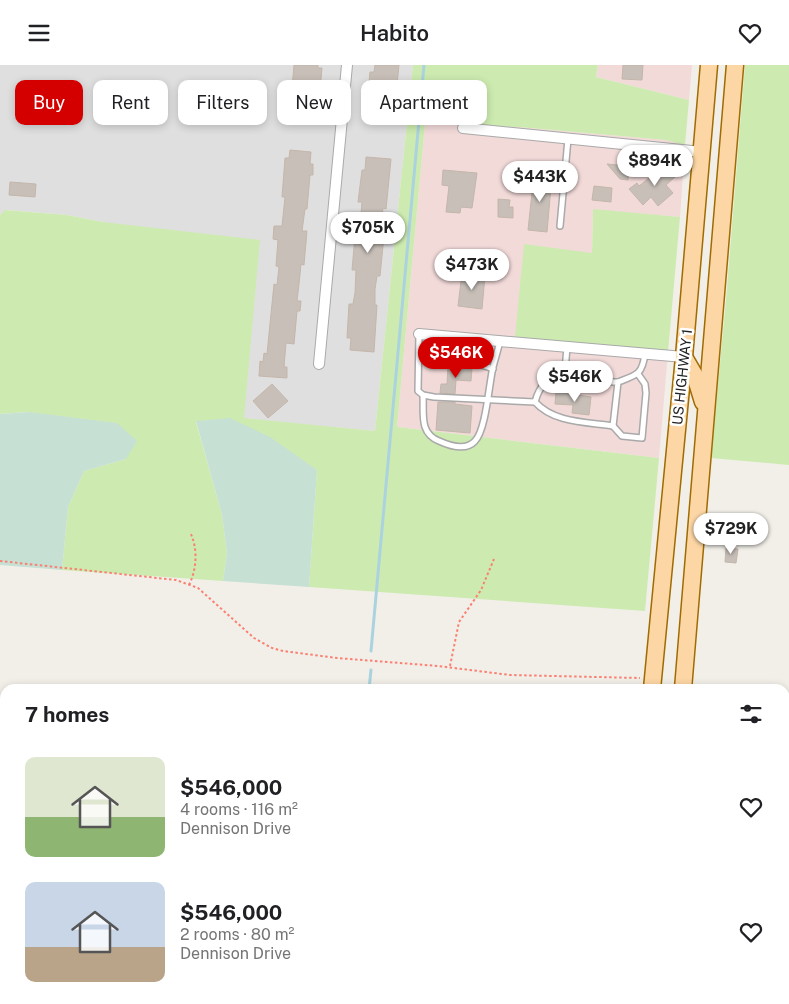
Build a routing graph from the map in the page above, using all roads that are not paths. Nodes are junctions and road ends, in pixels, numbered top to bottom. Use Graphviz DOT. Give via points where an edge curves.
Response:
graph roads {
  1 [pos="347,65"];
  2 [pos="709,65"];
  3 [pos="735,65"];
  4 [pos="463,128"];
  5 [pos="568,139"];
  6 [pos="702,152"];
  7 [pos="560,226"];
  8 [pos="419,334"];
  9 [pos="458,337"];
  10 [pos="500,341"];
  11 [pos="567,347"];
  12 [pos="645,353"];
  13 [pos="684,357"];
  14 [pos="319,364"];
  15 [pos="493,369"];
  16 [pos="565,371"];
  17 [pos="638,374"];
  18 [pos="618,382"];
  19 [pos="423,395"];
  20 [pos="488,401"];
  21 [pos="535,402"];
  22 [pos="705,409"];
  23 [pos="613,426"];
  24 [pos="652,684"];
  25 [pos="683,684"];
  1 -- 14 [label="street"];
  2 -- 6 [label="main road, US HIGHWAY 1"];
  3 -- 22 [label="main road, US HIGHWAY 1"];
  4 -- 5 [label="street"];
  5 -- 6 [label="street"];
  5 -- 7 [label="lane"];
  6 -- 13 [label="main road, US HIGHWAY 1"];
  8 -- 9 [label="street"];
  8 -- 19 [label="lane" via="418,391"];
  9 -- 10 [label="street"];
  9 -- 15 [label="lane" via="459,351 464,358"];
  10 -- 11 [label="street"];
  10 -- 15 [label="lane"];
  11 -- 12 [label="street"];
  11 -- 16 [label="lane"];
  12 -- 13 [label="street"];
  12 -- 17 [label="lane"];
  13 -- 22 [label="main road" via="695,376"];
  13 -- 24 [label="main road, US HIGHWAY 1"];
  15 -- 20 [label="lane"];
  16 -- 18 [label="lane" via="580,379"];
  16 -- 21 [label="lane" via="542,384"];
  17 -- 18 [label="lane"];
  17 -- 23 [label="lane" via="645,384 646,393 642,438 622,436"];
  18 -- 23 [label="lane"];
  19 -- 20 [label="lane"];
  19 -- 20 [label="lane" via="426,431 437,441 460,447 476,441"];
  20 -- 21 [label="lane"];
  21 -- 23 [label="lane" via="542,410 562,419"];
  22 -- 25 [label="main road, US HIGHWAY 1"];
}
